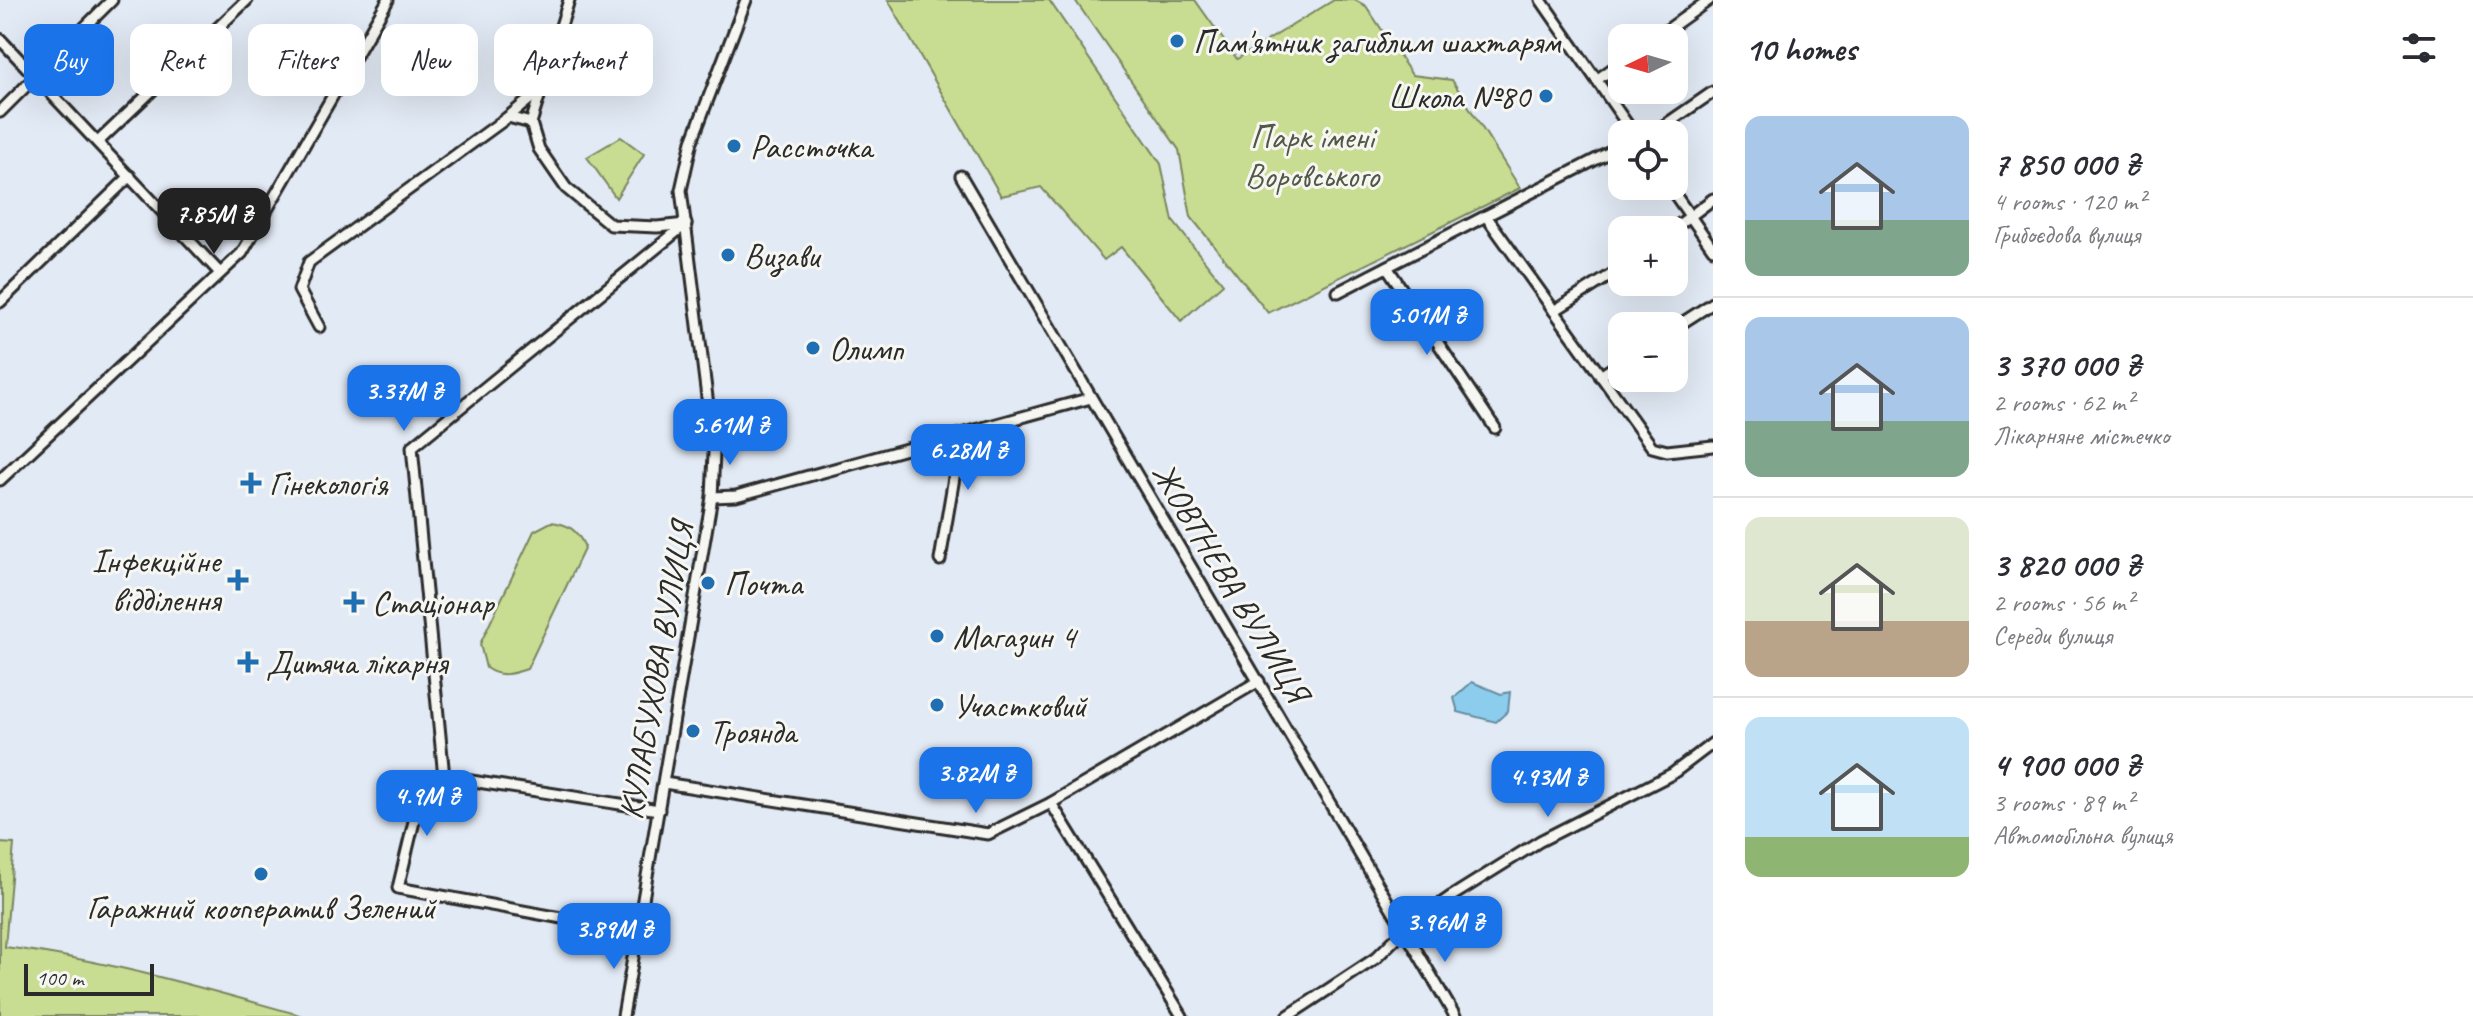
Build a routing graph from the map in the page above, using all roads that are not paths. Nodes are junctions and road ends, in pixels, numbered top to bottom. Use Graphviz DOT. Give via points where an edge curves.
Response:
graph roads {
  1 [pos="112,0"];
  2 [pos="247,0"];
  3 [pos="388,0"];
  4 [pos="569,0"];
  5 [pos="746,0"];
  6 [pos="1541,0"];
  7 [pos="1709,0"];
  8 [pos="88,24"];
  9 [pos="562,24"];
  10 [pos="1676,24"];
  11 [pos="0,39"];
  12 [pos="24,65"];
  13 [pos="1608,72"];
  14 [pos="1598,79"];
  15 [pos="24,88"];
  16 [pos="1713,92"];
  17 [pos="53,96"];
  18 [pos="534,96"];
  19 [pos="539,96"];
  20 [pos="0,112"];
  21 [pos="508,117"];
  22 [pos="1625,120"];
  23 [pos="1672,120"];
  24 [pos="531,123"];
  25 [pos="98,142"];
  26 [pos="1608,153"];
  27 [pos="130,176"];
  28 [pos="961,176"];
  29 [pos="1713,199"];
  30 [pos="1679,200"];
  31 [pos="1486,216"];
  32 [pos="1690,216"];
  33 [pos="686,224"];
  34 [pos="1713,249"];
  35 [pos="1387,267"];
  36 [pos="220,273"];
  37 [pos="1608,277"];
  38 [pos="1338,292"];
  39 [pos="0,302"];
  40 [pos="1713,303"];
  41 [pos="1554,311"];
  42 [pos="1688,319"];
  43 [pos="319,327"];
  44 [pos="1608,371"];
  45 [pos="1600,376"];
  46 [pos="1091,398"];
  47 [pos="1495,428"];
  48 [pos="944,437"];
  49 [pos="1713,446"];
  50 [pos="0,480"];
  51 [pos="712,497"];
  52 [pos="940,560"];
  53 [pos="1259,681"];
  54 [pos="1713,743"];
  55 [pos="444,777"];
  56 [pos="664,783"];
  57 [pos="1051,803"];
  58 [pos="659,810"];
  59 [pos="1406,928"];
  60 [pos="638,932"];
  61 [pos="623,1016"];
  62 [pos="1182,1016"];
  63 [pos="1288,1016"];
  64 [pos="1455,1016"];
  1 -- 8 [label="street"];
  2 -- 25 [label="street"];
  3 -- 36 [label="street" via="242,253"];
  4 -- 9 [label="street"];
  5 -- 33 [label="street, КУЛАБУХОВА ВУЛИЦЯ" via="692,141 681,190"];
  6 -- 14 [label="street"];
  7 -- 10 [label="street"];
  11 -- 12 [label="street"];
  13 -- 14 [label="street"];
  14 -- 22 [label="street"];
  15 -- 20 [label="street"];
  16 -- 23 [label="street"];
  17 -- 25 [label="street"];
  18 -- 21 [label="street"];
  19 -- 24 [label="street"];
  21 -- 24 [label="street"];
  21 -- 43 [label="street" via="309,262 299,290"];
  24 -- 33 [label="street" via="539,149 566,188 611,225"];
  25 -- 27 [label="street"];
  26 -- 31 [label="street"];
  27 -- 36 [label="street"];
  27 -- 39 [label="street"];
  28 -- 46 [label="street, ЖОВТНЕВА ВУЛИЦЯ"];
  29 -- 32 [label="street"];
  30 -- 32 [label="street"];
  31 -- 35 [label="street"];
  31 -- 41 [label="street"];
  32 -- 34 [label="street"];
  33 -- 51 [label="street, КУЛАБУХОВА ВУЛИЦЯ" via="714,453"];
  33 -- 55 [label="street" via="412,447"];
  35 -- 38 [label="street"];
  35 -- 47 [label="street"];
  36 -- 50 [label="street"];
  37 -- 41 [label="street"];
  40 -- 42 [label="street"];
  41 -- 45 [label="street"];
  44 -- 45 [label="street"];
  45 -- 49 [label="street" via="1659,451"];
  46 -- 48 [label="street"];
  46 -- 53 [label="street, ЖОВТНЕВА ВУЛИЦЯ"];
  48 -- 51 [label="street" via="736,496"];
  48 -- 52 [label="street" via="958,454"];
  51 -- 56 [label="street, КУЛАБУХОВА ВУЛИЦЯ"];
  53 -- 57 [label="street"];
  53 -- 59 [label="street, ЖОВТНЕВА ВУЛИЦЯ"];
  54 -- 59 [label="street" via="1672,774 1540,841"];
  55 -- 58 [label="street"];
  55 -- 60 [label="street" via="422,788 398,888"];
  56 -- 57 [label="street" via="988,834"];
  56 -- 58 [label="street, КУЛАБУХОВА ВУЛИЦЯ"];
  57 -- 62 [label="street"];
  58 -- 60 [label="street, КУЛАБУХОВА ВУЛИЦЯ"];
  59 -- 63 [label="street" via="1376,958"];
  59 -- 64 [label="street, ЖОВТНЕВА ВУЛИЦЯ"];
  60 -- 61 [label="street, КУЛАБУХОВА ВУЛИЦЯ"];
}
